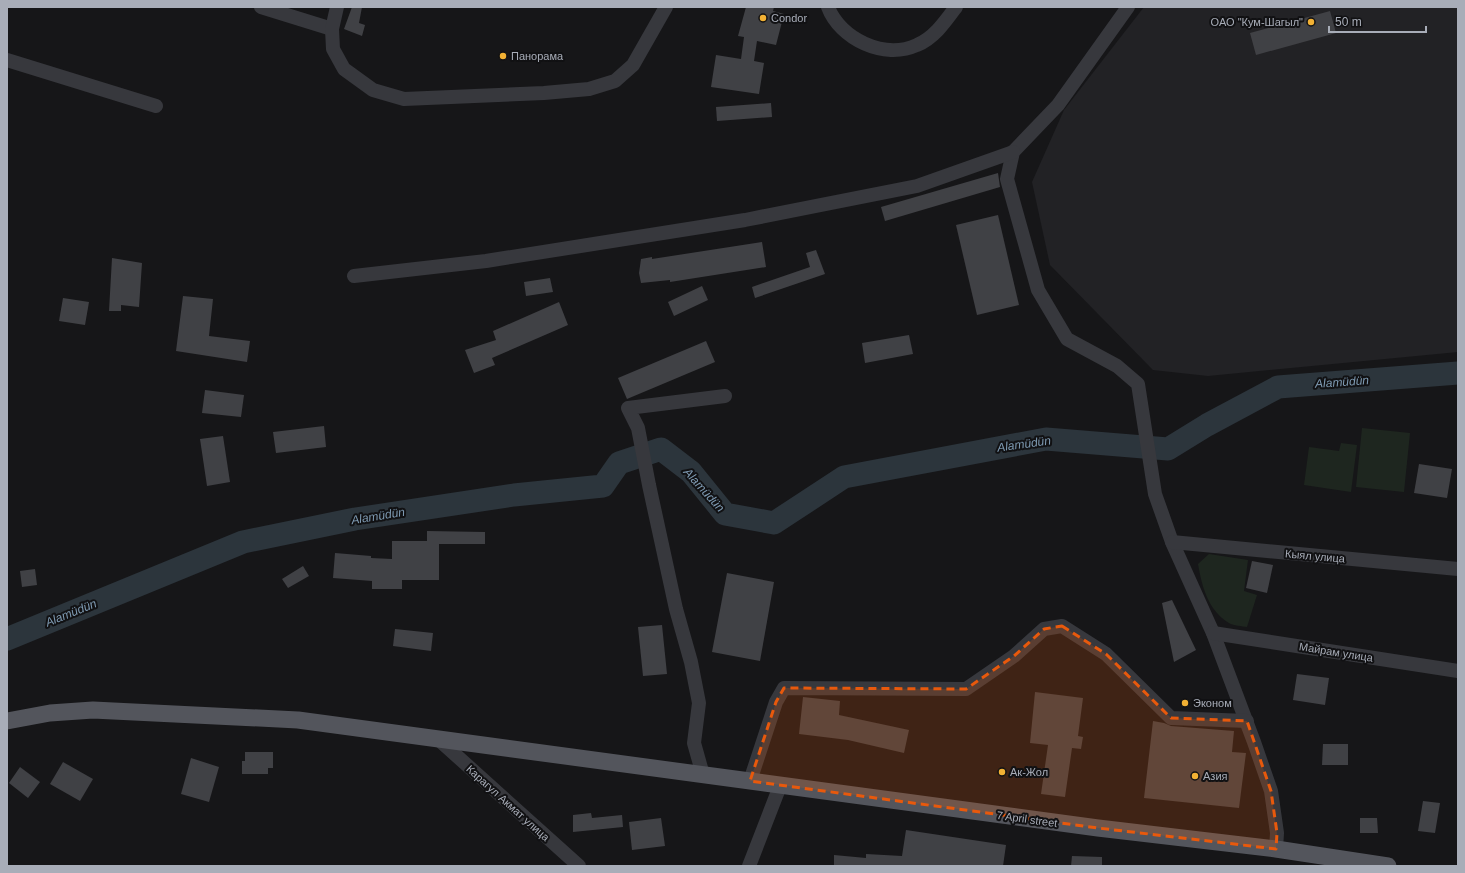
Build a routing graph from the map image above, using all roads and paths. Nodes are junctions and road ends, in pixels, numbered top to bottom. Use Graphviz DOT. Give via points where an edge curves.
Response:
graph roads {
  1 [pos="261,7"];
  2 [pos="337,7"];
  3 [pos="666,7"];
  4 [pos="828,7"];
  5 [pos="956,7"];
  6 [pos="1128,7"];
  7 [pos="332,29"];
  8 [pos="7,60"];
  9 [pos="156,106"];
  10 [pos="1013,152"];
  11 [pos="354,276"];
  12 [pos="725,396"];
  13 [pos="1172,542"];
  14 [pos="1458,569"];
  15 [pos="1213,633"];
  16 [pos="1458,672"];
  17 [pos="7,721"];
  18 [pos="1246,721"];
  19 [pos="438,739"];
  20 [pos="703,775"];
  21 [pos="750,782"];
  22 [pos="780,786"];
  23 [pos="1276,849"];
  24 [pos="579,866"];
  25 [pos="749,866"];
  26 [pos="1388,866"];
  1 -- 7 [label="street"];
  2 -- 7 [label="street"];
  3 -- 7 [label="street" via="633,65 615,81 589,89 544,93 404,99 373,90 344,69 333,49"];
  4 -- 5 [label="street" via="832,18 843,31 878,49 896,50 917,45 941,27"];
  6 -- 10 [label="street" via="1058,105"];
  8 -- 9 [label="street"];
  10 -- 11 [label="street" via="917,186 745,220 486,261"];
  10 -- 13 [label="street" via="1007,179 1038,290 1067,339 1117,366 1138,384 1155,494"];
  12 -- 20 [label="street" via="628,408 638,428 676,609 691,662 698,703 694,743"];
  13 -- 14 [label="street, Кыял улица"];
  13 -- 15 [label="street"];
  15 -- 16 [label="street, Майрам улица"];
  15 -- 18 [label="street"];
  17 -- 19 [label="main road, 7 April street" via="50,713 93,710 298,720"];
  18 -- 21 [label="street" via="1172,718 1106,654 1062,626 1044,629 1014,656 966,689 784,688 776,702"];
  18 -- 23 [label="street" via="1271,791 1277,832"];
  19 -- 20 [label="main road, 7 April street"];
  19 -- 24 [label="street, Карагул Акмат улица"];
  20 -- 21 [label="main road, 7 April street"];
  21 -- 22 [label="main road, 7 April street"];
  22 -- 23 [label="main road, 7 April street"];
  22 -- 25 [label="street"];
  23 -- 26 [label="main road, 7 April street"];
}
